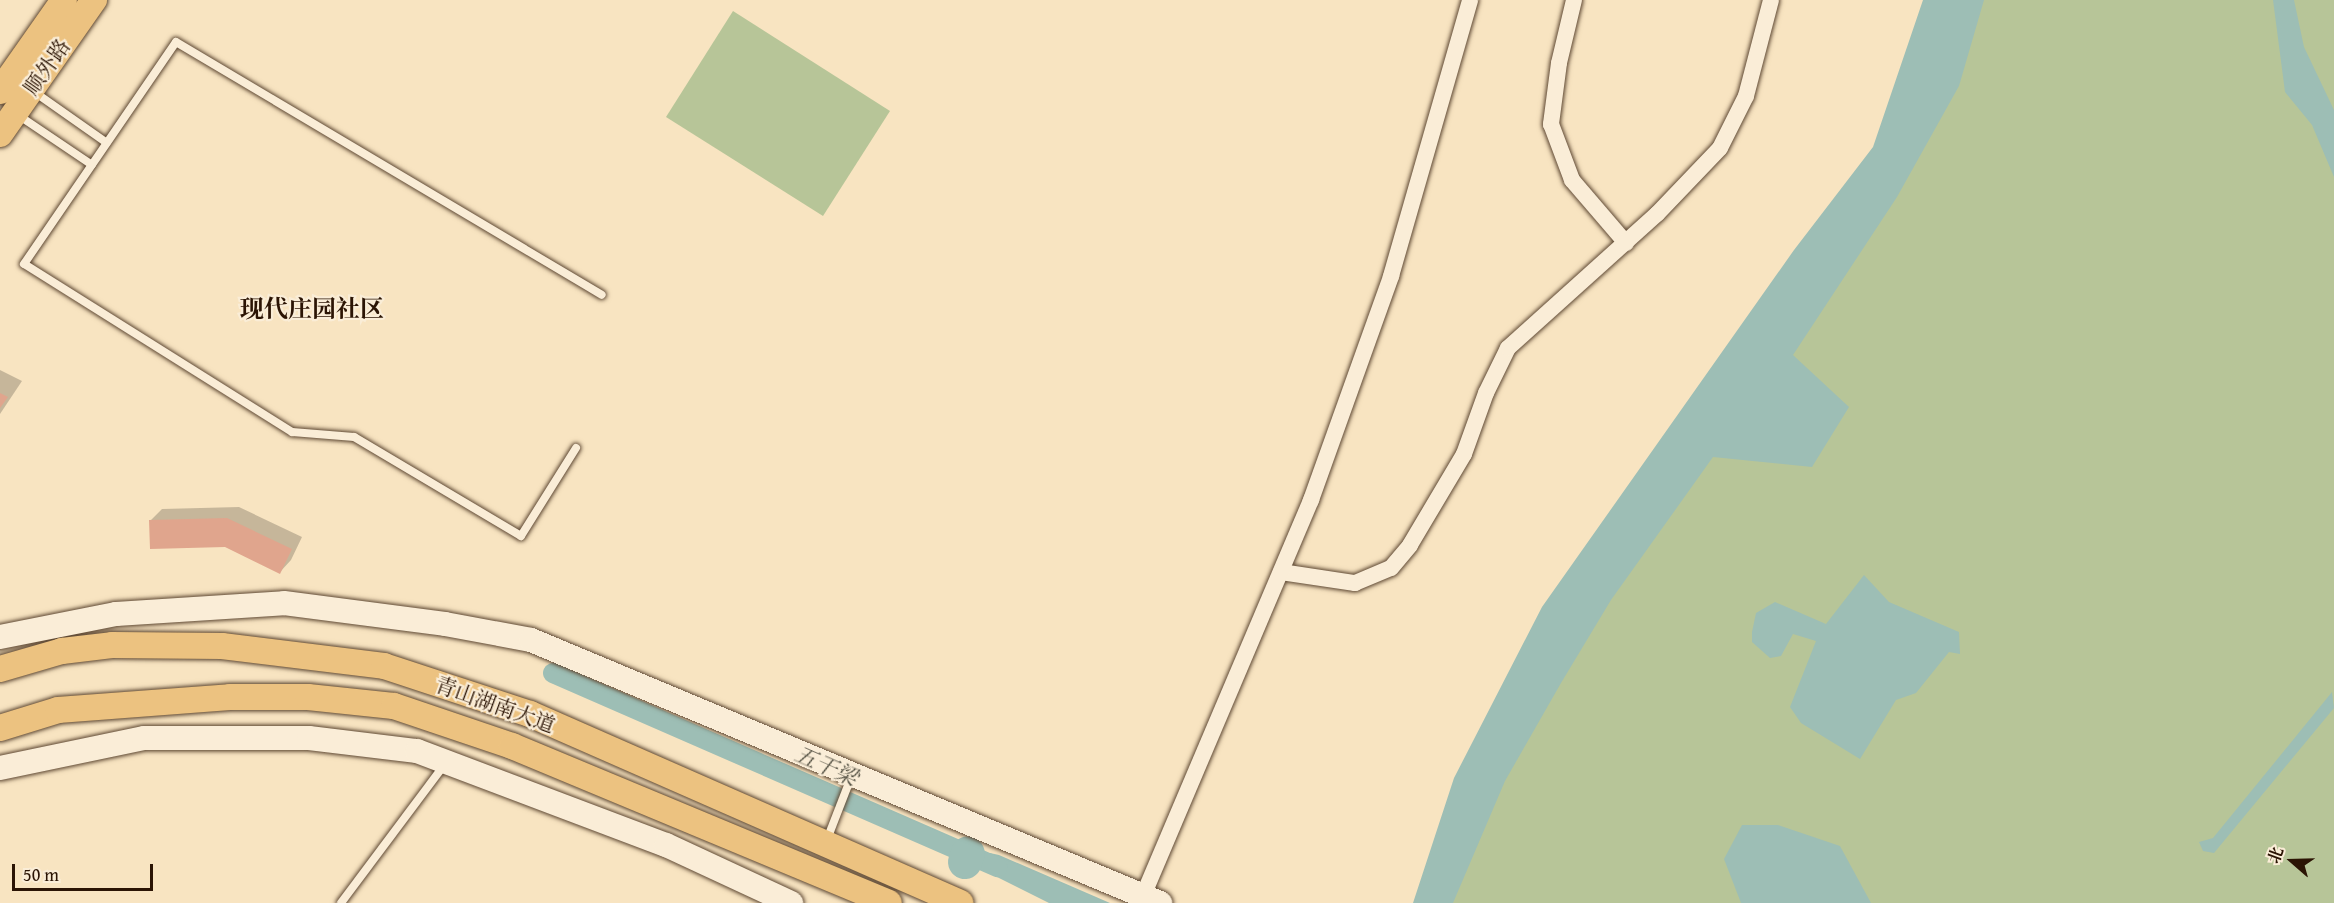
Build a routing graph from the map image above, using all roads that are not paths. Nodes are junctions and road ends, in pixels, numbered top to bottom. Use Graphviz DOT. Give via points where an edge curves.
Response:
graph roads {
  1 [pos="64,0"];
  2 [pos="94,0"];
  3 [pos="1470,0"];
  4 [pos="1574,0"];
  5 [pos="1771,0"];
  6 [pos="31,90"];
  7 [pos="0,91"];
  8 [pos="15,112"];
  9 [pos="0,134"];
  10 [pos="107,142"];
  11 [pos="92,165"];
  12 [pos="1626,243"];
  13 [pos="602,295"];
  14 [pos="576,448"];
  15 [pos="1281,572"];
  16 [pos="103,617"];
  17 [pos="0,637"];
  18 [pos="112,645"];
  19 [pos="0,669"];
  20 [pos="0,728"];
  21 [pos="447,762"];
  22 [pos="0,768"];
  23 [pos="851,777"];
  24 [pos="829,833"];
  25 [pos="1146,901"];
  26 [pos="341,903"];
  27 [pos="791,903"];
  28 [pos="889,903"];
  29 [pos="960,903"];
  1 -- 7 [label="main road, 顺外路"];
  2 -- 6 [label="main road, 顺外路"];
  3 -- 15 [label="street" via="1391,276 1311,500"];
  4 -- 12 [label="street" via="1559,63 1551,124 1572,180"];
  5 -- 12 [label="street" via="1746,96 1720,148"];
  6 -- 8 [label="main road, 顺外路"];
  6 -- 10 [label="lane"];
  8 -- 9 [label="main road, 顺外路"];
  8 -- 11 [label="lane"];
  10 -- 11 [label="lane"];
  10 -- 13 [label="lane" via="176,42"];
  11 -- 14 [label="lane" via="24,264 292,432 354,437 521,536"];
  12 -- 15 [label="street" via="1508,348 1486,393 1464,454 1410,545 1391,568 1355,583"];
  15 -- 25 [label="street"];
  16 -- 17 [label="main road"];
  16 -- 18 [label="street"];
  16 -- 23 [label="main road" via="284,603 445,624 531,640"];
  18 -- 19 [label="main road, 青山湖南大道" via="62,651"];
  18 -- 24 [label="main road, 青山湖南大道" via="222,646 384,666 530,714"];
  20 -- 28 [label="main road, 青山湖南大道" via="58,710 230,698 308,697 394,706 512,746"];
  21 -- 22 [label="main road" via="417,751 309,738 144,738"];
  21 -- 26 [label="lane"];
  21 -- 27 [label="main road" via="666,845"];
  23 -- 24 [label="lane"];
  23 -- 25 [label="main road"];
  24 -- 29 [label="main road, 青山湖南大道"];
}
